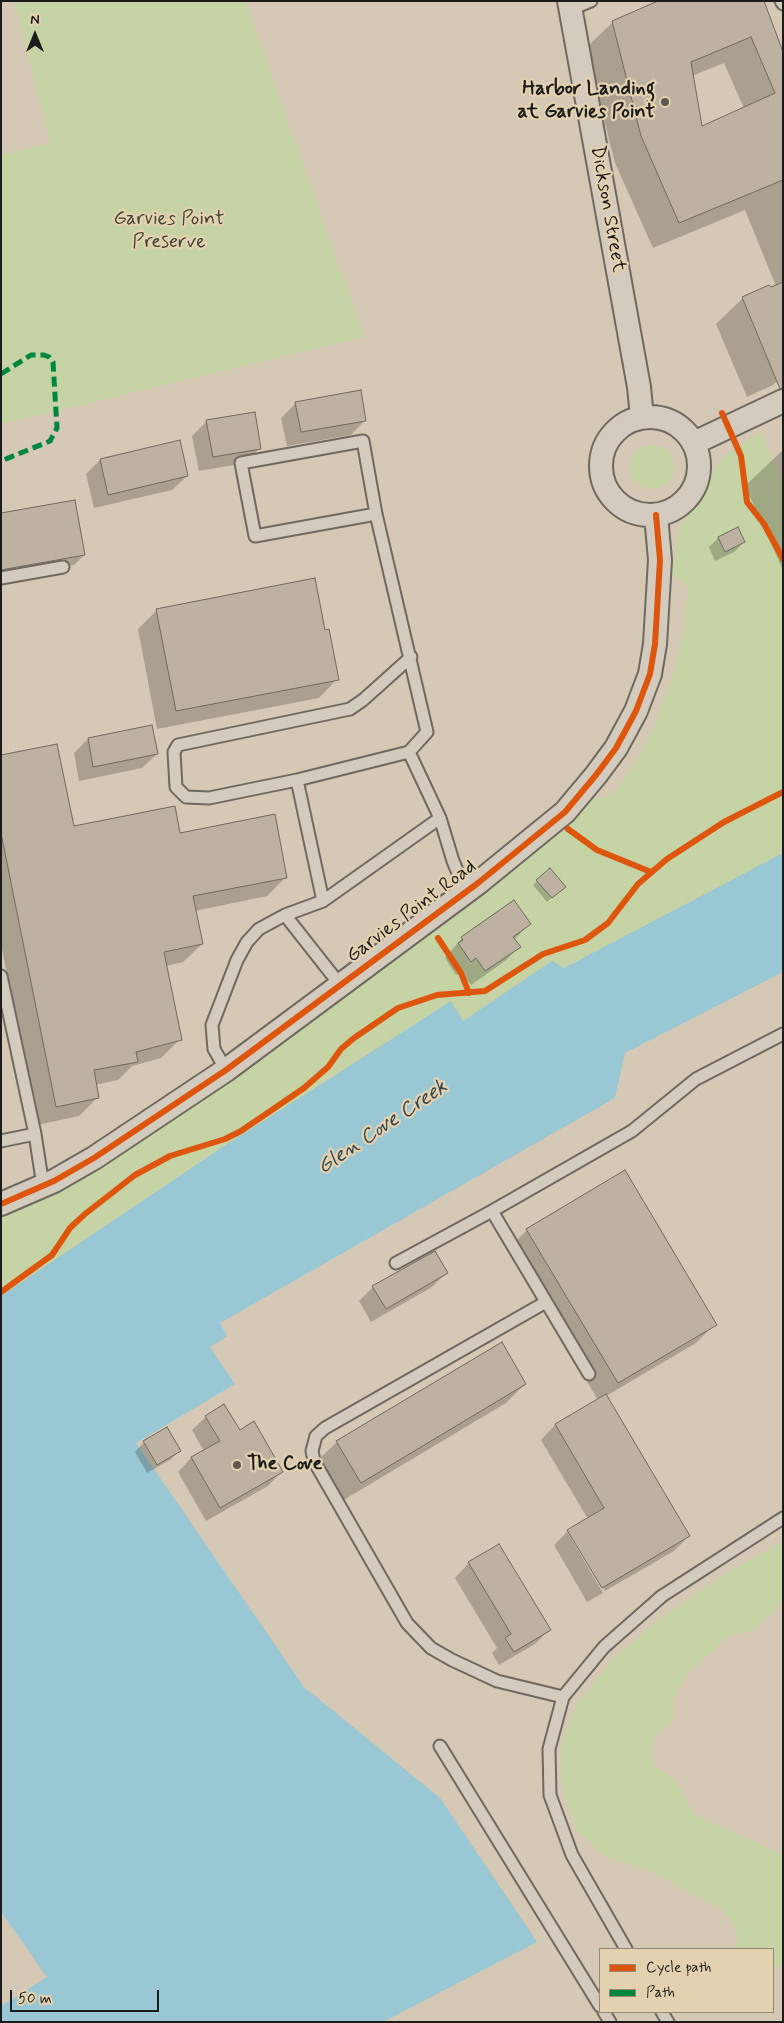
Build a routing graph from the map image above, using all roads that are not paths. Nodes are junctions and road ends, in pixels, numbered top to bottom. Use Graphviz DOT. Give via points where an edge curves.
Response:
graph roads {
  1 [pos="577,4"];
  2 [pos="783,401"];
  3 [pos="642,417"];
  4 [pos="694,443"];
  5 [pos="376,514"];
  6 [pos="656,515"];
  7 [pos="63,567"];
  8 [pos="1,578"];
  9 [pos="411,656"];
  10 [pos="409,752"];
  11 [pos="296,780"];
  12 [pos="440,818"];
  13 [pos="466,892"];
  14 [pos="323,901"];
  15 [pos="285,915"];
  16 [pos="1,976"];
  17 [pos="341,986"];
  18 [pos="783,1034"];
  19 [pos="226,1070"];
  20 [pos="35,1134"];
  21 [pos="1,1141"];
  22 [pos="43,1186"];
  23 [pos="1,1204"];
  24 [pos="492,1211"];
  25 [pos="396,1263"];
  26 [pos="546,1302"];
  27 [pos="588,1374"];
  28 [pos="783,1518"];
  29 [pos="563,1697"];
  30 [pos="440,1746"];
  31 [pos="625,1948"];
  32 [pos="599,2004"];
  1 -- 3 [label="street, Dickson Street"];
  2 -- 4 [label="street"];
  3 -- 4 [label="street" via="670,421 684,430"];
  3 -- 6 [label="street" via="626,423 612,434 604,449 601,465 603,482 611,497 624,508"];
  4 -- 6 [label="street" via="700,459 699,476 693,492 671,511"];
  5 -- 5 [label="lane" via="255,536 241,463 363,441"];
  5 -- 9 [label="lane"];
  6 -- 13 [label="street, Garvies Point Road" via="660,560 655,644 650,674 636,711 616,748 564,812"];
  7 -- 8 [label="lane"];
  9 -- 10 [label="lane" via="427,732"];
  9 -- 11 [label="lane" via="350,709 178,745 174,752 176,787 186,797 209,798"];
  10 -- 11 [label="lane"];
  10 -- 12 [label="lane"];
  11 -- 14 [label="lane"];
  12 -- 13 [label="lane"];
  12 -- 14 [label="lane"];
  13 -- 17 [label="street, Garvies Point Road"];
  14 -- 15 [label="lane"];
  15 -- 17 [label="lane"];
  15 -- 19 [label="lane" via="259,929 247,942 212,1025 214,1049"];
  16 -- 20 [label="lane"];
  17 -- 19 [label="street, Garvies Point Road"];
  18 -- 24 [label="lane" via="696,1079 632,1131"];
  19 -- 22 [label="street, Garvies Point Road" via="94,1158"];
  20 -- 21 [label="lane"];
  20 -- 22 [label="lane"];
  22 -- 23 [label="street, Garvies Point Road"];
  24 -- 25 [label="lane"];
  24 -- 26 [label="lane"];
  26 -- 27 [label="lane"];
  26 -- 29 [label="lane" via="324,1428 316,1436 312,1452 314,1461 407,1622 431,1648 497,1680"];
  28 -- 29 [label="lane" via="662,1596 604,1647"];
  29 -- 31 [label="lane" via="549,1749 550,1794 572,1854"];
  30 -- 32 [label="lane"];
}
